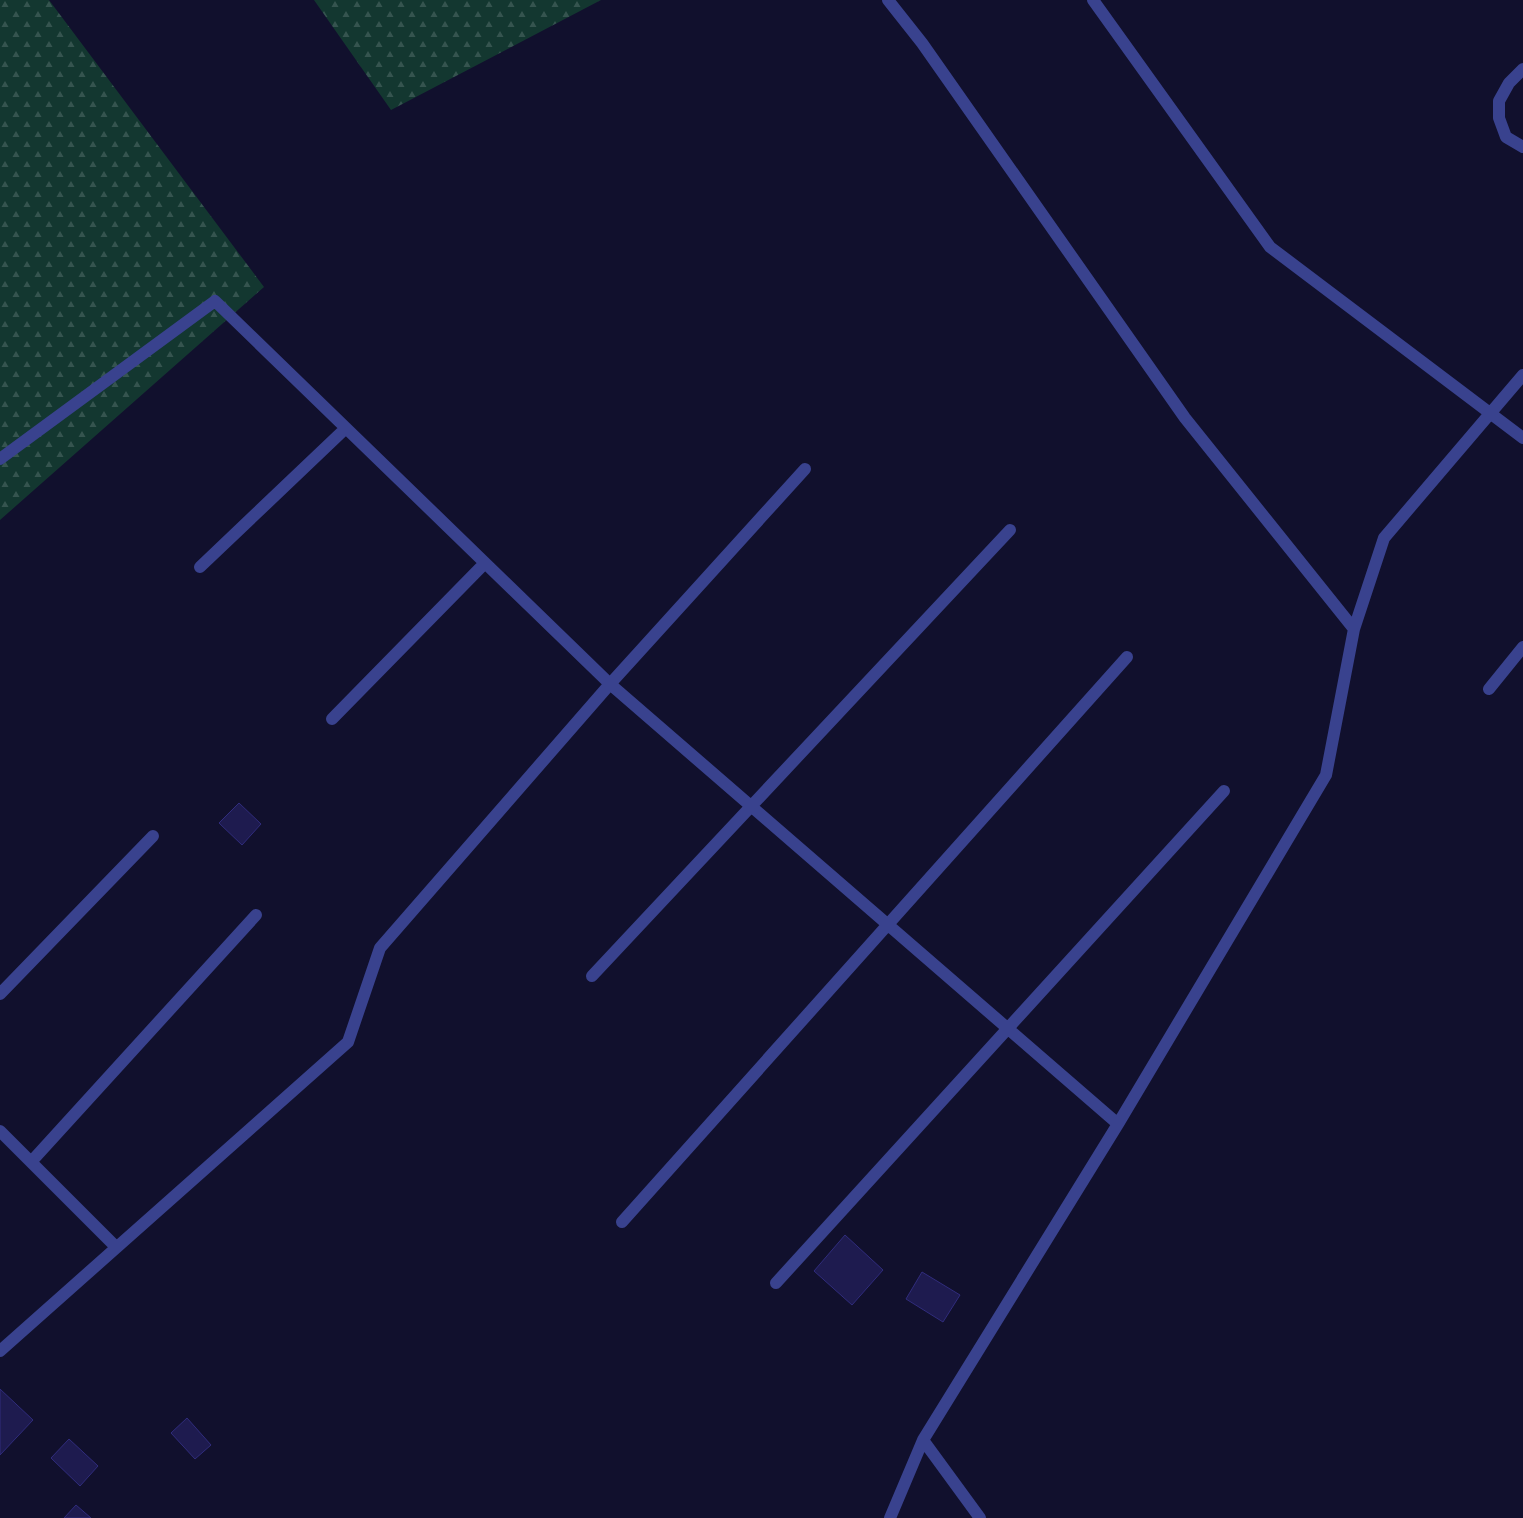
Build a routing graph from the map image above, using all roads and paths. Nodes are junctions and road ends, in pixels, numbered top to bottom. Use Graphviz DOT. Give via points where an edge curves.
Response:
graph roads {
  1 [pos="888,0"];
  2 [pos="1092,0"];
  3 [pos="1523,69"];
  4 [pos="1523,148"];
  5 [pos="1523,375"];
  6 [pos="1490,413"];
  7 [pos="346,428"];
  8 [pos="1523,438"];
  9 [pos="0,459"];
  10 [pos="805,469"];
  11 [pos="1010,530"];
  12 [pos="485,563"];
  13 [pos="200,567"];
  14 [pos="1354,629"];
  15 [pos="1523,647"];
  16 [pos="1127,657"];
  17 [pos="610,684"];
  18 [pos="1489,689"];
  19 [pos="332,719"];
  20 [pos="1224,791"];
  21 [pos="752,806"];
  22 [pos="154,836"];
  23 [pos="256,915"];
  24 [pos="888,924"];
  25 [pos="592,976"];
  26 [pos="0,994"];
  27 [pos="1008,1028"];
  28 [pos="1118,1124"];
  29 [pos="0,1131"];
  30 [pos="31,1162"];
  31 [pos="622,1222"];
  32 [pos="116,1247"];
  33 [pos="776,1283"];
  34 [pos="3,1344"];
  35 [pos="923,1440"];
  36 [pos="890,1518"];
  37 [pos="980,1518"];
  1 -- 14 [label="street" via="926,49 1185,418"];
  2 -- 6 [label="street" via="1270,247"];
  3 -- 4 [label="street" via="1509,83 1499,101 1499,118 1506,137"];
  5 -- 6 [label="street"];
  6 -- 8 [label="street"];
  6 -- 14 [label="street" via="1384,538"];
  7 -- 9 [label="street" via="215,301"];
  7 -- 12 [label="street"];
  7 -- 13 [label="street"];
  10 -- 17 [label="street"];
  11 -- 21 [label="street"];
  12 -- 17 [label="street"];
  12 -- 19 [label="street"];
  14 -- 28 [label="street" via="1326,775"];
  15 -- 18 [label="street"];
  16 -- 24 [label="street"];
  17 -- 21 [label="street"];
  17 -- 32 [label="street" via="380,948 348,1042"];
  20 -- 27 [label="street"];
  21 -- 24 [label="street"];
  21 -- 25 [label="street"];
  22 -- 26 [label="street"];
  23 -- 30 [label="street"];
  24 -- 27 [label="street"];
  24 -- 31 [label="street"];
  27 -- 28 [label="street"];
  27 -- 33 [label="street"];
  28 -- 35 [label="street"];
  29 -- 30 [label="street"];
  30 -- 32 [label="street"];
  32 -- 34 [label="street"];
  35 -- 36 [label="street"];
  35 -- 37 [label="street"];
}
